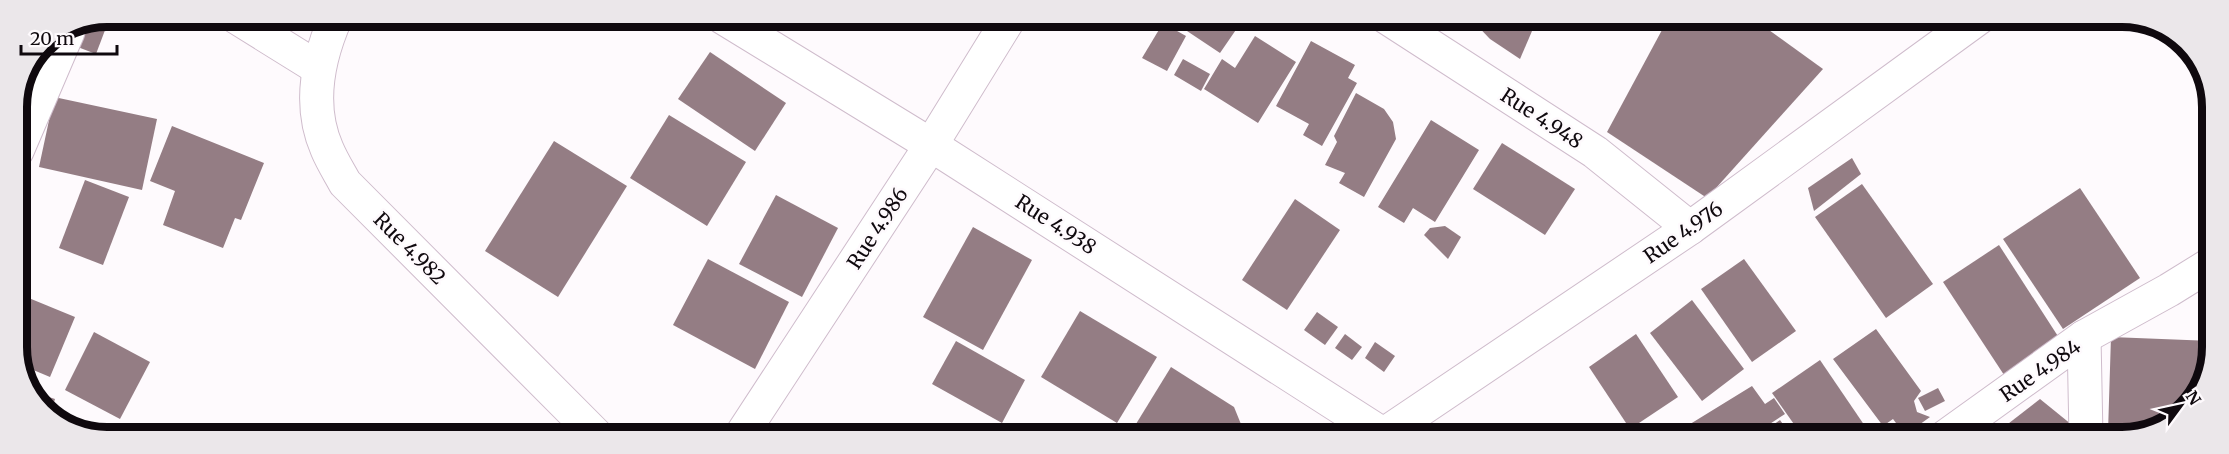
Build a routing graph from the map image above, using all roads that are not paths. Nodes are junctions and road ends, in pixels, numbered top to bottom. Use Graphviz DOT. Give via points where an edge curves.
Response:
graph roads {
  1 [pos="253,27"];
  2 [pos="332,27"];
  3 [pos="738,27"];
  4 [pos="1004,27"];
  5 [pos="1401,27"];
  6 [pos="1966,27"];
  7 [pos="65,39"];
  8 [pos="318,68"];
  9 [pos="27,128"];
  10 [pos="931,145"];
  11 [pos="1690,228"];
  12 [pos="2202,270"];
  13 [pos="2084,337"];
  14 [pos="588,427"];
  15 [pos="747,427"];
  16 [pos="1370,427"];
  17 [pos="1397,427"];
  18 [pos="1959,427"];
  19 [pos="2086,427"];
  1 -- 8 [label="street"];
  2 -- 8 [label="street, Rue 4.982"];
  3 -- 10 [label="street, Rue 4.938"];
  4 -- 10 [label="street, Rue 4.986"];
  5 -- 11 [label="street, Rue 4.948" via="1595,152"];
  6 -- 11 [label="street, Rue 4.976"];
  7 -- 9 [label="street"];
  8 -- 14 [label="street, Rue 4.982" via="317,113 326,148 345,183"];
  10 -- 15 [label="street, Rue 4.986"];
  10 -- 16 [label="street, Rue 4.938"];
  11 -- 17 [label="street, Rue 4.976"];
  12 -- 13 [label="street"];
  13 -- 18 [label="street, Rue 4.984"];
  13 -- 19 [label="street, Rue 4.984"];
}
